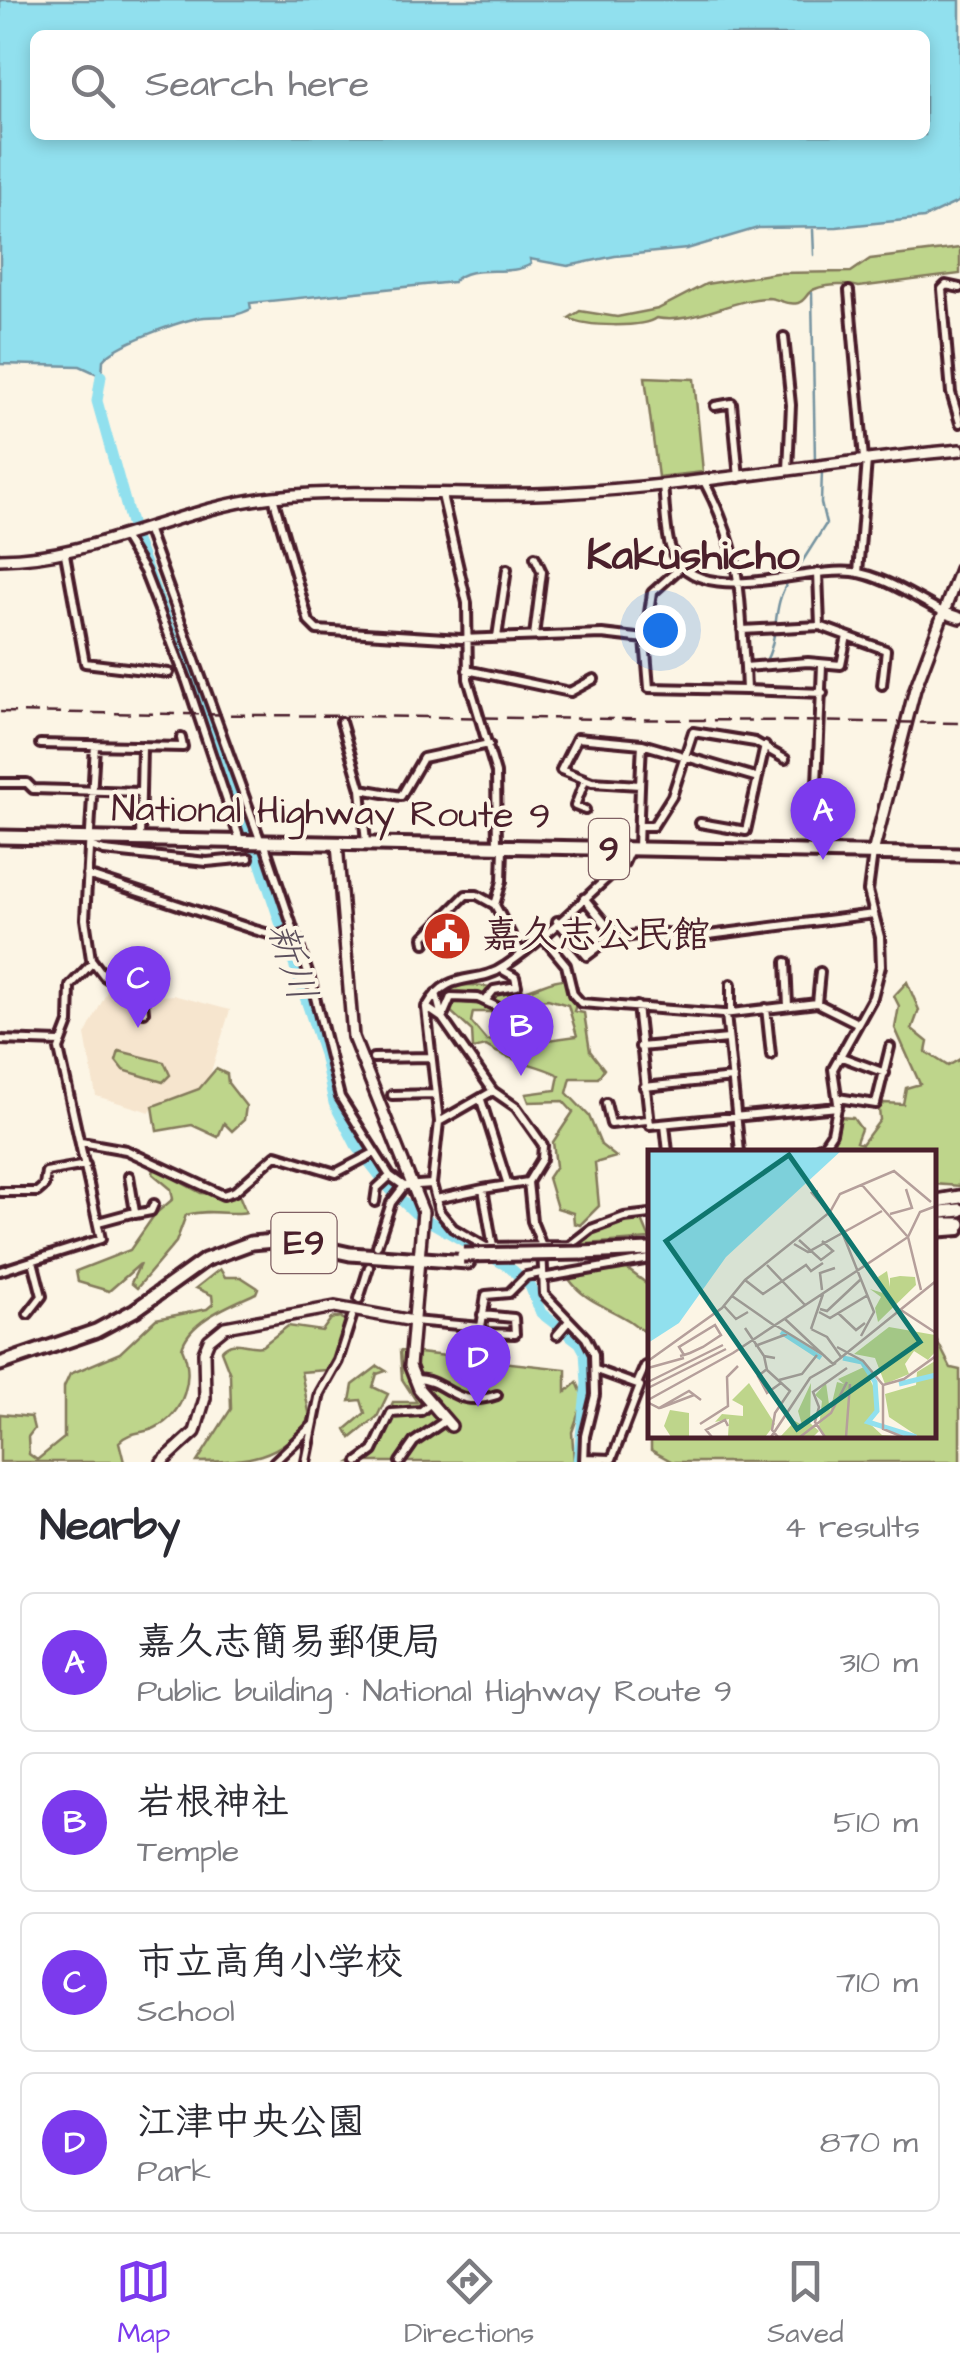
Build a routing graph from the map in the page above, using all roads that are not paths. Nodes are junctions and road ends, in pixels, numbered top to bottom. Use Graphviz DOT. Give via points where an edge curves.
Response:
graph roads {
  1 [pos="960,288"];
  2 [pos="849,290"];
  3 [pos="784,337"];
  4 [pos="956,394"];
  5 [pos="714,406"];
  6 [pos="960,424"];
  7 [pos="960,450"];
  8 [pos="866,459"];
  9 [pos="788,472"];
  10 [pos="739,478"];
  11 [pos="704,481"];
  12 [pos="663,485"];
  13 [pos="442,495"];
  14 [pos="273,498"];
  15 [pos="146,532"];
  16 [pos="126,538"];
  17 [pos="65,554"];
  18 [pos="535,557"];
  19 [pos="0,559"];
  20 [pos="681,567"];
  21 [pos="960,569"];
  22 [pos="507,570"];
  23 [pos="818,573"];
  24 [pos="858,573"];
  25 [pos="740,582"];
  26 [pos="945,612"];
  27 [pos="960,618"];
  28 [pos="820,626"];
  29 [pos="742,630"];
  30 [pos="534,636"];
  31 [pos="847,636"];
  32 [pos="497,637"];
  33 [pos="468,638"];
  34 [pos="644,638"];
  35 [pos="822,665"];
  36 [pos="745,667"];
  37 [pos="467,670"];
  38 [pos="169,673"];
  39 [pos="594,679"];
  40 [pos="882,684"];
  41 [pos="746,690"];
  42 [pos="823,693"];
  43 [pos="341,722"];
  44 [pos="181,738"];
  45 [pos="40,744"];
  46 [pos="489,744"];
  47 [pos="642,744"];
  48 [pos="95,745"];
  49 [pos="142,746"];
  50 [pos="765,746"];
  51 [pos="683,756"];
  52 [pos="786,758"];
  53 [pos="755,777"];
  54 [pos="585,780"];
  55 [pos="0,783"];
  56 [pos="640,786"];
  57 [pos="361,788"];
  58 [pos="94,791"];
  59 [pos="140,792"];
  60 [pos="585,810"];
  61 [pos="700,822"];
  62 [pos="639,826"];
  63 [pos="0,837"];
  64 [pos="140,840"];
  65 [pos="242,841"];
  66 [pos="92,842"];
  67 [pos="261,842"];
  68 [pos="337,844"];
  69 [pos="366,844"];
  70 [pos="500,846"];
  71 [pos="634,849"];
  72 [pos="826,852"];
  73 [pos="873,854"];
  74 [pos="960,855"];
  75 [pos="249,858"];
  76 [pos="86,875"];
  77 [pos="584,898"];
  78 [pos="495,905"];
  79 [pos="874,914"];
  80 [pos="558,921"];
  81 [pos="291,931"];
  82 [pos="612,932"];
  83 [pos="542,936"];
  84 [pos="425,943"];
  85 [pos="521,953"];
  86 [pos="786,962"];
  87 [pos="92,963"];
  88 [pos="501,969"];
  89 [pos="820,972"];
  90 [pos="731,984"];
  91 [pos="436,993"];
  92 [pos="486,1000"];
  93 [pos="817,1004"];
  94 [pos="426,1006"];
  95 [pos="637,1006"];
  96 [pos="788,1006"];
  97 [pos="766,1008"];
  98 [pos="144,1012"];
  99 [pos="728,1013"];
  100 [pos="442,1018"];
  101 [pos="857,1023"];
  102 [pos="500,1033"];
  103 [pos="729,1039"];
  104 [pos="0,1040"];
  105 [pos="60,1042"];
  106 [pos="890,1046"];
  107 [pos="640,1047"];
  108 [pos="771,1055"];
  109 [pos="839,1056"];
  110 [pos="430,1057"];
  111 [pos="374,1058"];
  112 [pos="885,1073"];
  113 [pos="733,1078"];
  114 [pos="644,1087"];
  115 [pos="492,1091"];
  116 [pos="435,1094"];
  117 [pos="392,1095"];
  118 [pos="481,1100"];
  119 [pos="606,1103"];
  120 [pos="838,1103"];
  121 [pos="737,1117"];
  122 [pos="647,1120"];
  123 [pos="439,1122"];
  124 [pos="665,1125"];
  125 [pos="81,1142"];
  126 [pos="668,1150"];
  127 [pos="740,1150"];
  128 [pos="811,1150"];
  129 [pos="373,1153"];
  130 [pos="86,1165"];
  131 [pos="129,1176"];
  132 [pos="389,1177"];
  133 [pos="528,1182"];
  134 [pos="416,1184"];
  135 [pos="432,1184"];
  136 [pos="508,1184"];
  137 [pos="402,1188"];
  138 [pos="482,1189"];
  139 [pos="0,1192"];
  140 [pos="960,1197"];
  141 [pos="436,1199"];
  142 [pos="935,1201"];
  143 [pos="375,1202"];
  144 [pos="154,1204"];
  145 [pos="960,1210"];
  146 [pos="935,1213"];
  147 [pos="133,1214"];
  148 [pos="648,1214"];
  149 [pos="98,1222"];
  150 [pos="935,1224"];
  151 [pos="960,1228"];
  152 [pos="935,1232"];
  153 [pos="377,1246"];
  154 [pos="542,1246"];
  155 [pos="493,1247"];
  156 [pos="648,1250"];
  157 [pos="421,1256"];
  158 [pos="648,1259"];
  159 [pos="33,1261"];
  160 [pos="370,1267"];
  161 [pos="0,1271"];
  162 [pos="541,1275"];
  163 [pos="359,1298"];
  164 [pos="28,1314"];
  165 [pos="482,1314"];
  166 [pos="352,1317"];
  167 [pos="413,1320"];
  168 [pos="481,1327"];
  169 [pos="0,1364"];
  170 [pos="645,1366"];
  171 [pos="596,1370"];
  172 [pos="414,1379"];
  173 [pos="638,1382"];
  174 [pos="497,1395"];
  175 [pos="432,1403"];
  176 [pos="449,1423"];
  177 [pos="314,1424"];
  178 [pos="584,1460"];
  179 [pos="162,1462"];
  180 [pos="274,1462"];
  181 [pos="306,1462"];
  182 [pos="358,1462"];
  183 [pos="400,1462"];
  1 -- 4 [label="street" via="942,289"];
  2 -- 8 [label="street"];
  3 -- 9 [label="street"];
  4 -- 6 [label="street"];
  5 -- 10 [label="street" via="732,404"];
  7 -- 8 [label="street"];
  8 -- 9 [label="street"];
  8 -- 24 [label="street"];
  9 -- 10 [label="street"];
  10 -- 11 [label="street"];
  11 -- 12 [label="street"];
  11 -- 25 [label="street" via="730,530"];
  12 -- 13 [label="street"];
  12 -- 20 [label="street" via="669,543"];
  13 -- 14 [label="street"];
  13 -- 33 [label="street" via="467,603"];
  14 -- 15 [label="street"];
  14 -- 33 [label="street" via="311,626"];
  15 -- 16 [label="street"];
  15 -- 67 [label="street"];
  16 -- 17 [label="street"];
  16 -- 65 [label="street" via="187,682"];
  17 -- 19 [label="street"];
  17 -- 38 [label="street" via="84,663"];
  18 -- 30 [label="street" via="542,572"];
  20 -- 25 [label="street" via="705,582"];
  20 -- 34 [label="street" via="652,593"];
  21 -- 26 [label="street"];
  22 -- 32 [label="street"];
  23 -- 24 [label="street"];
  23 -- 25 [label="street"];
  23 -- 28 [label="street"];
  24 -- 26 [label="street"];
  25 -- 29 [label="street"];
  26 -- 27 [label="street"];
  26 -- 73 [label="street" via="915,690"];
  28 -- 29 [label="street"];
  28 -- 31 [label="street"];
  29 -- 36 [label="street"];
  30 -- 32 [label="street"];
  30 -- 34 [label="street"];
  31 -- 35 [label="street" via="841,665"];
  31 -- 40 [label="street" via="886,650"];
  32 -- 33 [label="street"];
  33 -- 37 [label="street"];
  34 -- 41 [label="street" via="649,688"];
  35 -- 36 [label="street"];
  35 -- 42 [label="street"];
  36 -- 41 [label="street"];
  37 -- 39 [label="street" via="570,692"];
  37 -- 46 [label="street"];
  41 -- 42 [label="street"];
  42 -- 72 [label="street" via="816,808"];
  43 -- 57 [label="street"];
  44 -- 49 [label="street" via="183,747"];
  45 -- 48 [label="street"];
  46 -- 57 [label="street" via="423,758 400,797"];
  46 -- 70 [label="street"];
  47 -- 51 [label="street"];
  47 -- 54 [label="street" via="577,738 561,770"];
  47 -- 56 [label="street"];
  48 -- 49 [label="street"];
  48 -- 58 [label="street"];
  49 -- 59 [label="street"];
  50 -- 51 [label="street" via="693,732"];
  50 -- 52 [label="street"];
  50 -- 53 [label="street"];
  51 -- 53 [label="street"];
  51 -- 62 [label="street" via="672,796 654,826"];
  53 -- 61 [label="street" via="746,830"];
  54 -- 56 [label="street"];
  54 -- 60 [label="street" via="575,806"];
  55 -- 58 [label="street"];
  56 -- 62 [label="street"];
  57 -- 69 [label="street"];
  58 -- 59 [label="street"];
  58 -- 66 [label="street"];
  59 -- 64 [label="street"];
  62 -- 71 [label="street"];
  63 -- 66 [label="highway, National Highway Route 9 / 9"];
  64 -- 65 [label="highway, National Highway Route 9 / 9"];
  64 -- 66 [label="highway, National Highway Route 9 / 9"];
  65 -- 67 [label="highway, National Highway Route 9 / 9"];
  66 -- 75 [label="street" via="104,852 207,862"];
  66 -- 76 [label="street"];
  67 -- 68 [label="highway, National Highway Route 9 / 9"];
  67 -- 81 [label="street"];
  68 -- 69 [label="highway, National Highway Route 9 / 9"];
  68 -- 134 [label="street" via="352,1037"];
  69 -- 70 [label="highway, National Highway Route 9 / 9"];
  70 -- 71 [label="highway, National Highway Route 9 / 9"];
  70 -- 78 [label="street"];
  71 -- 72 [label="highway, National Highway Route 9 / 9"];
  71 -- 77 [label="street"];
  72 -- 73 [label="highway, National Highway Route 9 / 9"];
  73 -- 74 [label="highway, National Highway Route 9 / 9"];
  73 -- 79 [label="street" via="868,891"];
  76 -- 81 [label="street" via="278,936"];
  76 -- 87 [label="street"];
  77 -- 80 [label="street"];
  77 -- 82 [label="street"];
  78 -- 84 [label="street" via="466,895"];
  78 -- 85 [label="street"];
  79 -- 80 [label="street" via="701,936 653,932 610,939 587,956"];
  79 -- 101 [label="street" via="881,966"];
  80 -- 83 [label="street"];
  81 -- 129 [label="street" via="340,1098"];
  83 -- 85 [label="street"];
  83 -- 95 [label="street" via="566,965 580,1002"];
  85 -- 88 [label="street"];
  86 -- 96 [label="street"];
  87 -- 98 [label="street" via="143,1001"];
  87 -- 105 [label="street" via="70,986 69,1023"];
  88 -- 91 [label="street" via="454,980"];
  88 -- 92 [label="street" via="517,986 494,990"];
  89 -- 93 [label="street"];
  90 -- 99 [label="street"];
  91 -- 94 [label="street"];
  91 -- 100 [label="street"];
  92 -- 100 [label="street" via="451,997"];
  92 -- 102 [label="street" via="498,1007"];
  93 -- 96 [label="street"];
  93 -- 101 [label="street"];
  94 -- 100 [label="street"];
  94 -- 110 [label="street"];
  95 -- 99 [label="street"];
  95 -- 107 [label="street"];
  96 -- 97 [label="street"];
  97 -- 99 [label="street"];
  97 -- 108 [label="street"];
  99 -- 103 [label="street"];
  100 -- 115 [label="street"];
  101 -- 109 [label="street"];
  103 -- 107 [label="street"];
  103 -- 113 [label="street"];
  104 -- 105 [label="street"];
  105 -- 125 [label="street"];
  106 -- 112 [label="street"];
  107 -- 114 [label="street"];
  109 -- 112 [label="street"];
  109 -- 120 [label="street" via="832,1072"];
  110 -- 111 [label="street"];
  110 -- 116 [label="street"];
  112 -- 120 [label="street" via="875,1104"];
  113 -- 114 [label="street"];
  113 -- 121 [label="street"];
  114 -- 122 [label="street"];
  115 -- 118 [label="street"];
  115 -- 133 [label="street" via="516,1107 544,1144"];
  116 -- 117 [label="street"];
  116 -- 123 [label="street"];
  118 -- 123 [label="street"];
  118 -- 136 [label="street"];
  119 -- 122 [label="street" via="611,1124"];
  120 -- 121 [label="street"];
  120 -- 128 [label="street" via="830,1138"];
  121 -- 124 [label="street"];
  121 -- 127 [label="street"];
  122 -- 124 [label="street"];
  123 -- 135 [label="street"];
  124 -- 126 [label="street"];
  125 -- 129 [label="street" via="126,1150 223,1195 276,1155 336,1173"];
  125 -- 130 [label="street"];
  129 -- 132 [label="street"];
  130 -- 139 [label="street" via="46,1172 37,1192"];
  130 -- 149 [label="street"];
  131 -- 147 [label="street"];
  132 -- 137 [label="street"];
  132 -- 143 [label="street"];
  133 -- 136 [label="street"];
  133 -- 154 [label="street"];
  134 -- 135 [label="street"];
  134 -- 137 [label="street"];
  134 -- 157 [label="street"];
  135 -- 141 [label="street"];
  136 -- 138 [label="street"];
  137 -- 153 [label="street"];
  138 -- 141 [label="street"];
  138 -- 155 [label="street"];
  140 -- 142 [label="highway"];
  141 -- 155 [label="street" via="453,1228"];
  144 -- 147 [label="street"];
  145 -- 146 [label="highway"];
  147 -- 149 [label="street"];
  148 -- 154 [label="street" via="573,1235 568,1246"];
  149 -- 159 [label="street" via="99,1242"];
  150 -- 151 [label="highway"];
  151 -- 152 [label="street"];
  154 -- 155 [label="street"];
  154 -- 162 [label="street"];
  156 -- 157 [label="highway, bridge"];
  157 -- 167 [label="street"];
  157 -- 169 [label="highway, E9" via="350,1254 272,1240 234,1247 106,1326"];
  158 -- 162 [label="street"];
  159 -- 161 [label="street"];
  159 -- 164 [label="street" via="42,1296"];
  160 -- 163 [label="street"];
  162 -- 165 [label="street" via="526,1276 509,1293 486,1295"];
  162 -- 171 [label="street" via="562,1329 592,1345"];
  165 -- 168 [label="street"];
  165 -- 168 [label="street" via="514,1318 515,1334 486,1334"];
  166 -- 177 [label="street"];
  167 -- 168 [label="street"];
  167 -- 172 [label="street"];
  167 -- 179 [label="street" via="335,1307 226,1327 204,1352 206,1398 195,1432"];
  170 -- 173 [label="street"];
  171 -- 173 [label="street"];
  171 -- 178 [label="street"];
  172 -- 174 [label="street" via="430,1380 461,1399"];
  172 -- 175 [label="street"];
  173 -- 178 [label="street" via="612,1460"];
  175 -- 176 [label="street"];
  175 -- 182 [label="street" via="421,1411 391,1412 375,1449"];
  176 -- 183 [label="street" via="414,1442"];
  177 -- 180 [label="street"];
  177 -- 181 [label="street"];
}
